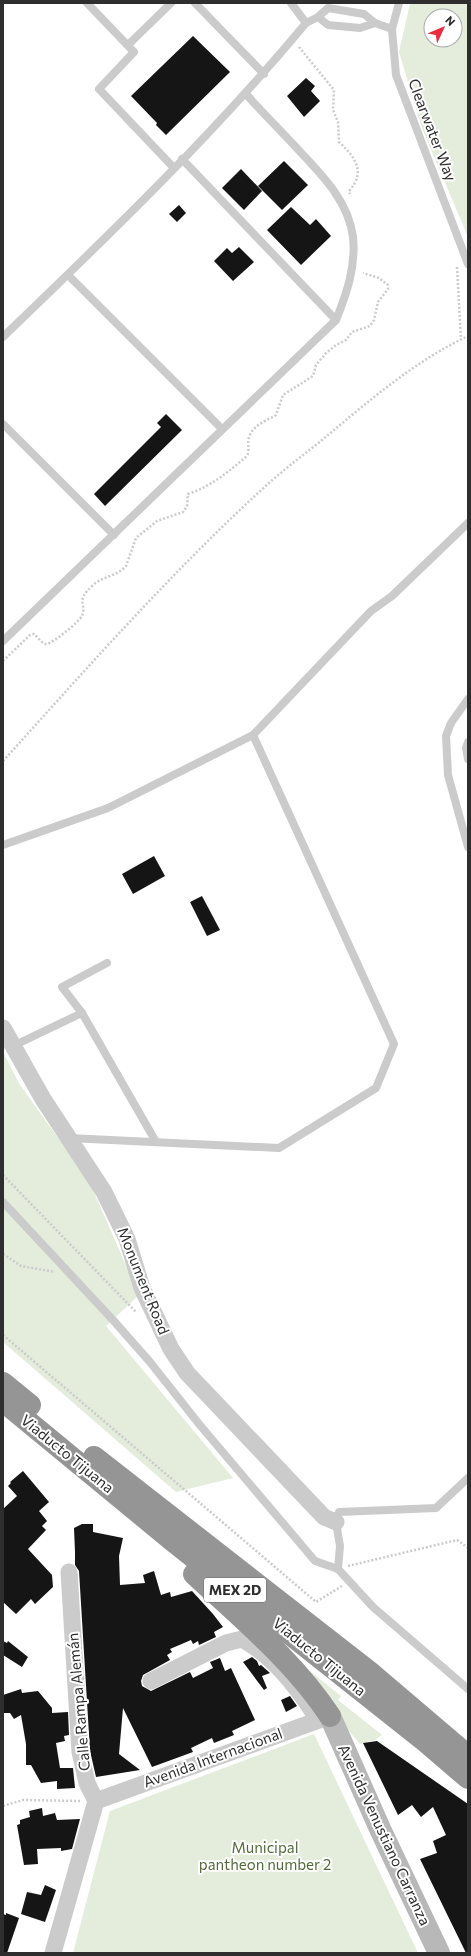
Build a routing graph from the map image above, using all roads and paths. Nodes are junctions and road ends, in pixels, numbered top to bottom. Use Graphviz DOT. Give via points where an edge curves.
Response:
graph roads {
  1 [pos="87,3"];
  2 [pos="171,3"];
  3 [pos="196,3"];
  4 [pos="291,3"];
  5 [pos="399,3"];
  6 [pos="318,17"];
  7 [pos="306,23"];
  8 [pos="375,23"];
  9 [pos="392,29"];
  10 [pos="292,39"];
  11 [pos="128,45"];
  12 [pos="264,74"];
  13 [pos="246,94"];
  14 [pos="182,158"];
  15 [pos="174,168"];
  16 [pos="352,198"];
  17 [pos="457,262"];
  18 [pos="468,264"];
  19 [pos="363,268"];
  20 [pos="68,275"];
  21 [pos="336,320"];
  22 [pos="468,336"];
  23 [pos="3,337"];
  24 [pos="461,340"];
  25 [pos="3,424"];
  26 [pos="222,429"];
  27 [pos="468,524"];
  28 [pos="114,535"];
  29 [pos="3,641"];
  30 [pos="3,661"];
  31 [pos="468,699"];
  32 [pos="253,735"];
  33 [pos="468,742"];
  34 [pos="468,759"];
  35 [pos="3,761"];
  36 [pos="3,845"];
  37 [pos="468,847"];
  38 [pos="107,963"];
  39 [pos="82,1013"];
  40 [pos="3,1028"];
  41 [pos="13,1046"];
  42 [pos="68,1138"];
  43 [pos="156,1142"];
  44 [pos="3,1175"];
  45 [pos="3,1202"];
  46 [pos="3,1254"];
  47 [pos="73,1276"];
  48 [pos="139,1316"];
  49 [pos="3,1335"];
  50 [pos="3,1383"];
  51 [pos="3,1390"];
  52 [pos="3,1401"];
  53 [pos="3,1412"];
  54 [pos="468,1478"];
  55 [pos="336,1522"];
  56 [pos="468,1548"];
  57 [pos="187,1568"];
  58 [pos="338,1569"];
  59 [pos="69,1572"];
  60 [pos="350,1582"];
  61 [pos="151,1681"];
  62 [pos="468,1689"];
  63 [pos="324,1718"];
  64 [pos="468,1756"];
  65 [pos="468,1766"];
  66 [pos="468,1778"];
  67 [pos="468,1788"];
  68 [pos="96,1801"];
  69 [pos="3,1806"];
  70 [pos="53,1953"];
  71 [pos="439,1953"];
  1 -- 11 [label="lane"];
  2 -- 11 [label="lane"];
  3 -- 12 [label="lane"];
  4 -- 7 [label="lane"];
  5 -- 9 [label="lane, Clearwater Way"];
  6 -- 7 [label="lane"];
  6 -- 8 [label="lane" via="328,25 360,28"];
  6 -- 8 [label="lane" via="328,8 364,14"];
  7 -- 10 [label="lane"];
  8 -- 9 [label="lane"];
  9 -- 18 [label="lane, Clearwater Way" via="396,75"];
  10 -- 12 [label="lane"];
  10 -- 16 [label="path" via="334,90 333,110 338,122 339,142 352,156 358,169 356,182 349,191"];
  11 -- 15 [label="lane" via="134,52 99,89"];
  12 -- 13 [label="lane"];
  13 -- 14 [label="lane"];
  13 -- 21 [label="lane" via="328,181 347,215 352,235 351,273"];
  14 -- 15 [label="lane"];
  14 -- 21 [label="lane"];
  15 -- 20 [label="lane"];
  17 -- 24 [label="path"];
  19 -- 30 [label="path" via="363,274 379,278 388,285 388,289 378,302 370,326 352,332 346,340 326,353 316,365 312,376 283,395 276,415 253,431 249,438 247,456 219,480 188,494 187,506 183,512 157,521 136,538 126,566 111,577 99,580 83,595 83,611 77,623 50,644 45,644 34,634 30,635"];
  20 -- 23 [label="lane"];
  20 -- 26 [label="lane"];
  21 -- 26 [label="lane"];
  22 -- 24 [label="path"];
  24 -- 35 [label="path" via="413,368 270,483 204,545"];
  25 -- 28 [label="lane"];
  26 -- 28 [label="lane"];
  27 -- 32 [label="lane" via="392,596 371,612"];
  28 -- 29 [label="lane"];
  31 -- 37 [label="lane" via="451,723 446,736 448,775"];
  32 -- 36 [label="lane" via="108,808"];
  32 -- 43 [label="lane" via="394,1044 376,1088 279,1148"];
  33 -- 34 [label="lane"];
  38 -- 39 [label="lane" via="62,987"];
  39 -- 41 [label="lane"];
  39 -- 43 [label="lane"];
  40 -- 41 [label="street, Monument Road"];
  41 -- 42 [label="street, Monument Road"];
  42 -- 43 [label="lane"];
  42 -- 55 [label="street, Monument Road" via="107,1199 127,1239 142,1288 171,1349 187,1374 324,1517"];
  44 -- 48 [label="path"];
  45 -- 47 [label="lane"];
  46 -- 47 [label="path" via="21,1266"];
  47 -- 58 [label="lane" via="150,1362 315,1561"];
  49 -- 60 [label="path" via="316,1602"];
  50 -- 64 [label="highway" via="372,1674"];
  51 -- 65 [label="highway, Viaducto Tijuana / MEX 2D"];
  52 -- 66 [label="highway, Viaducto Tijuana / MEX 2D"];
  53 -- 57 [label="highway"];
  54 -- 55 [label="lane" via="436,1508 339,1512"];
  55 -- 58 [label="lane" via="340,1546"];
  56 -- 58 [label="path" via="457,1540"];
  57 -- 63 [label="highway" via="282,1655 300,1675"];
  57 -- 67 [label="highway"];
  58 -- 60 [label="lane"];
  59 -- 68 [label="street, Calle Rampa Alemán" via="80,1752 87,1783"];
  60 -- 62 [label="lane" via="373,1607"];
  61 -- 63 [label="street" via="226,1643 242,1639 268,1658"];
  63 -- 68 [label="street, Avenida Internacional"];
  63 -- 71 [label="street, Avenida Venustiano Carranza"];
  68 -- 69 [label="path" via="23,1800"];
  68 -- 70 [label="street"];
}
